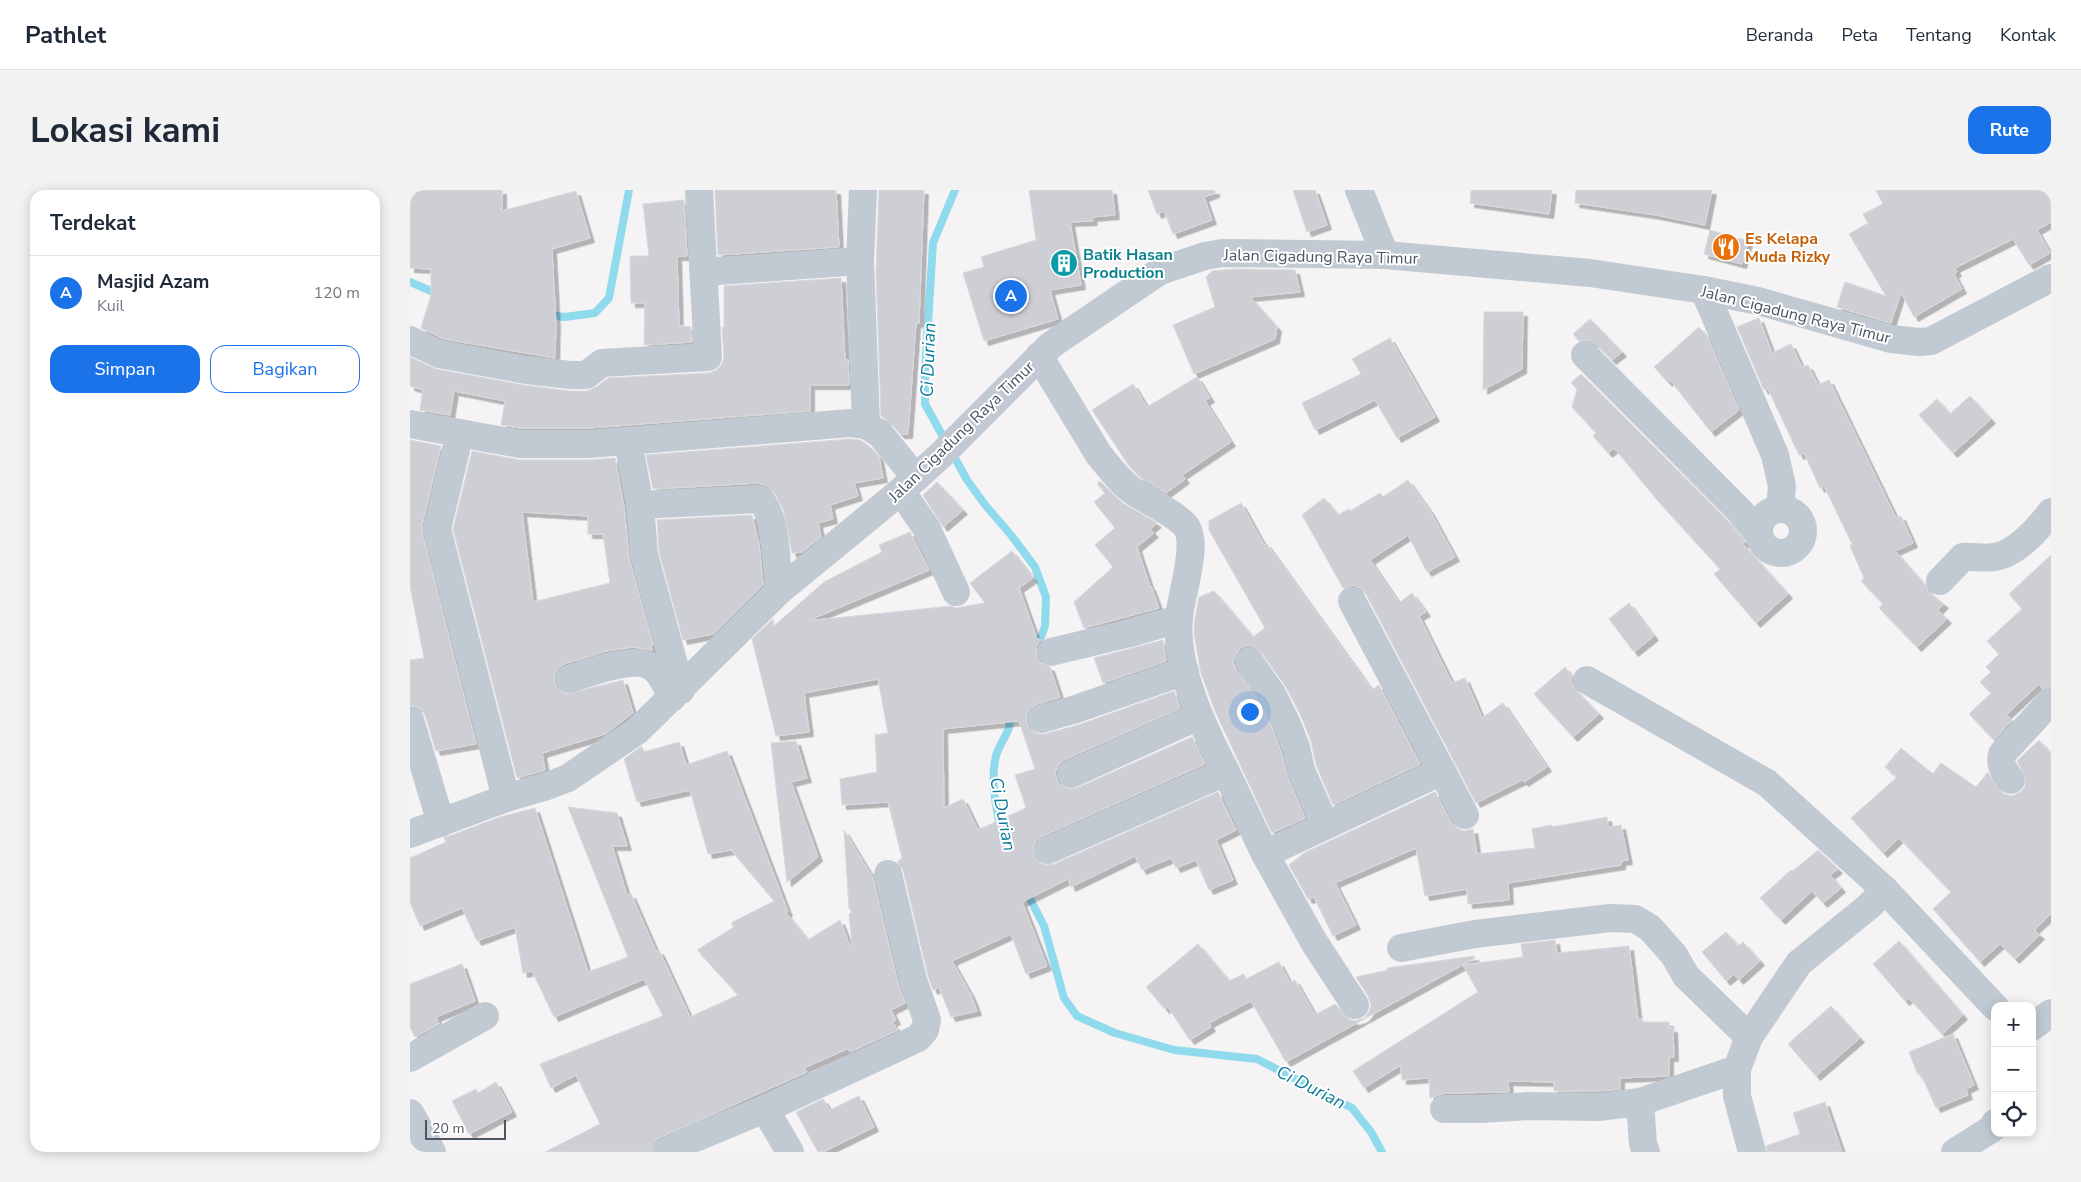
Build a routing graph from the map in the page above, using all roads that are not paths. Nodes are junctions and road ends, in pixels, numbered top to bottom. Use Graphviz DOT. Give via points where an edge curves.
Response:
graph roads {
  1 [pos="699,190"];
  2 [pos="863,190"];
  3 [pos="1359,190"];
  4 [pos="1385,255"];
  5 [pos="860,261"];
  6 [pos="704,272"];
  7 [pos="2051,278"];
  8 [pos="1704,290"];
  9 [pos="410,340"];
  10 [pos="1585,355"];
  11 [pos="1039,356"];
  12 [pos="410,424"];
  13 [pos="866,425"];
  14 [pos="460,433"];
  15 [pos="628,442"];
  16 [pos="909,484"];
  17 [pos="640,505"];
  18 [pos="1780,509"];
  19 [pos="2046,529"];
  20 [pos="1758,532"];
  21 [pos="1940,580"];
  22 [pos="779,592"];
  23 [pos="956,592"];
  24 [pos="1352,601"];
  25 [pos="1178,619"];
  26 [pos="1051,652"];
  27 [pos="1249,660"];
  28 [pos="1185,671"];
  29 [pos="570,679"];
  30 [pos="1587,680"];
  31 [pos="677,694"];
  32 [pos="2051,702"];
  33 [pos="1199,716"];
  34 [pos="1041,719"];
  35 [pos="410,720"];
  36 [pos="1442,771"];
  37 [pos="1226,772"];
  38 [pos="1071,774"];
  39 [pos="2011,780"];
  40 [pos="506,798"];
  41 [pos="1465,815"];
  42 [pos="440,823"];
  43 [pos="1325,825"];
  44 [pos="410,834"];
  45 [pos="1048,850"];
  46 [pos="1265,854"];
  47 [pos="888,874"];
  48 [pos="1885,890"];
  49 [pos="1401,948"];
  50 [pos="1991,1003"];
  51 [pos="1355,1004"];
  52 [pos="2051,1013"];
  53 [pos="485,1016"];
  54 [pos="2036,1024"];
  55 [pos="1749,1037"];
  56 [pos="410,1058"];
  57 [pos="1737,1069"];
  58 [pos="1640,1102"];
  59 [pos="765,1109"];
  60 [pos="1444,1109"];
  61 [pos="410,1113"];
  62 [pos="1991,1129"];
  63 [pos="432,1152"];
  64 [pos="666,1152"];
  65 [pos="790,1152"];
  66 [pos="1646,1152"];
  67 [pos="1752,1152"];
  68 [pos="1954,1152"];
  1 -- 6 [label="street"];
  2 -- 5 [label="street"];
  3 -- 4 [label="street"];
  4 -- 8 [label="street, Jalan Cigadung Raya Timur" via="1590,273"];
  4 -- 11 [label="street, Jalan Cigadung Raya Timur" via="1222,253 1205,256 1160,271"];
  5 -- 6 [label="street"];
  5 -- 13 [label="street"];
  6 -- 9 [label="street" via="708,357 609,362 602,363 586,375 570,375 439,354"];
  7 -- 8 [label="street, Jalan Cigadung Raya Timur" via="1931,341 1919,342 1891,339"];
  8 -- 18 [label="street" via="1775,455 1782,486"];
  10 -- 20 [label="street"];
  11 -- 16 [label="street, Jalan Cigadung Raya Timur"];
  11 -- 25 [label="street" via="1108,466 1130,488 1186,527 1190,537 1189,572"];
  12 -- 14 [label="street"];
  13 -- 15 [label="street" via="851,423"];
  13 -- 16 [label="street" via="880,434"];
  14 -- 15 [label="street" via="520,444"];
  14 -- 40 [label="street" via="437,529"];
  15 -- 17 [label="street"];
  16 -- 22 [label="street, Jalan Cigadung Raya Timur"];
  16 -- 23 [label="street"];
  17 -- 22 [label="street" via="760,499 770,517"];
  17 -- 31 [label="street" via="644,555"];
  18 -- 20 [label="street" via="1764,516"];
  18 -- 20 [label="street" via="1788,510 1803,528 1797,545 1790,550 1773,551 1761,540"];
  19 -- 21 [label="street" via="2001,556 1963,557"];
  22 -- 31 [label="street, Jalan Cigadung Raya Timur"];
  24 -- 36 [label="street"];
  25 -- 26 [label="street"];
  25 -- 28 [label="street"];
  27 -- 43 [label="street" via="1286,722 1301,770"];
  28 -- 33 [label="street"];
  28 -- 34 [label="street"];
  29 -- 31 [label="street" via="641,662 652,666"];
  30 -- 48 [label="street" via="1767,783"];
  31 -- 40 [label="street, Jalan Cigadung Raya Timur" via="637,731 568,778"];
  32 -- 39 [label="street" via="2002,754 2002,766"];
  33 -- 37 [label="street"];
  33 -- 38 [label="street"];
  35 -- 42 [label="street"];
  36 -- 41 [label="street"];
  36 -- 43 [label="street"];
  37 -- 45 [label="street"];
  37 -- 46 [label="street"];
  40 -- 42 [label="street, Jalan Cigadung Raya Timur"];
  42 -- 44 [label="street, Jalan Cigadung Raya Timur"];
  43 -- 46 [label="street"];
  46 -- 51 [label="street" via="1314,942"];
  47 -- 59 [label="street" via="913,980 927,1020 925,1030 918,1038"];
  48 -- 50 [label="street"];
  48 -- 55 [label="street" via="1800,963"];
  49 -- 55 [label="street" via="1475,934 1610,918 1635,919 1650,928 1674,955 1686,976"];
  52 -- 54 [label="street"];
  53 -- 56 [label="street"];
  55 -- 57 [label="street"];
  57 -- 58 [label="street"];
  57 -- 67 [label="street" via="1737,1096"];
  58 -- 60 [label="street" via="1598,1107"];
  58 -- 66 [label="street"];
  59 -- 64 [label="street"];
  59 -- 65 [label="street"];
  61 -- 63 [label="street"];
  62 -- 68 [label="street"];
}
